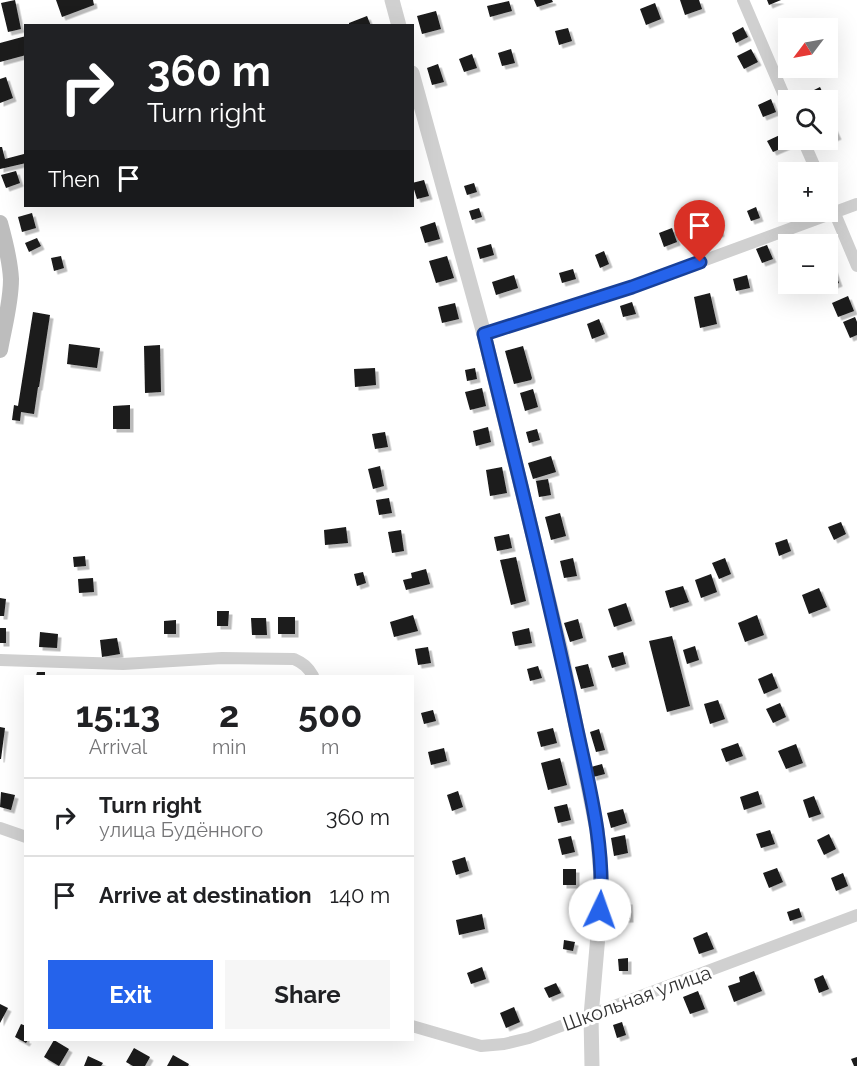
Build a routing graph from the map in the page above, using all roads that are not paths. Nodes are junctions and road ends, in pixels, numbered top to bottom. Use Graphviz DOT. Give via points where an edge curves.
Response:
graph roads {
  1 [pos="392,0"];
  2 [pos="742,0"];
  3 [pos="398,24"];
  4 [pos="414,80"];
  5 [pos="782,90"];
  6 [pos="857,204"];
  7 [pos="838,211"];
  8 [pos="838,219"];
  9 [pos="808,222"];
  10 [pos="0,223"];
  11 [pos="857,266"];
  12 [pos="484,334"];
  13 [pos="0,350"];
  14 [pos="0,660"];
  15 [pos="312,675"];
  16 [pos="0,828"];
  17 [pos="24,836"];
  18 [pos="857,915"];
  19 [pos="591,1016"];
  20 [pos="414,1027"];
  21 [pos="592,1066"];
  1 -- 3 [label="street"];
  2 -- 5 [label="street"];
  4 -- 12 [label="street"];
  6 -- 7 [label="street"];
  8 -- 11 [label="street"];
  9 -- 12 [label="street" via="632,287"];
  10 -- 13 [label="main road" via="10,279"];
  12 -- 19 [label="street" via="561,651 597,830 602,889"];
  14 -- 15 [label="street" via="123,664 294,658 303,662"];
  16 -- 17 [label="street"];
  18 -- 19 [label="street, Школьная улица"];
  19 -- 20 [label="street, Школьная улица" via="529,1038 481,1046"];
  19 -- 21 [label="street"];
}
